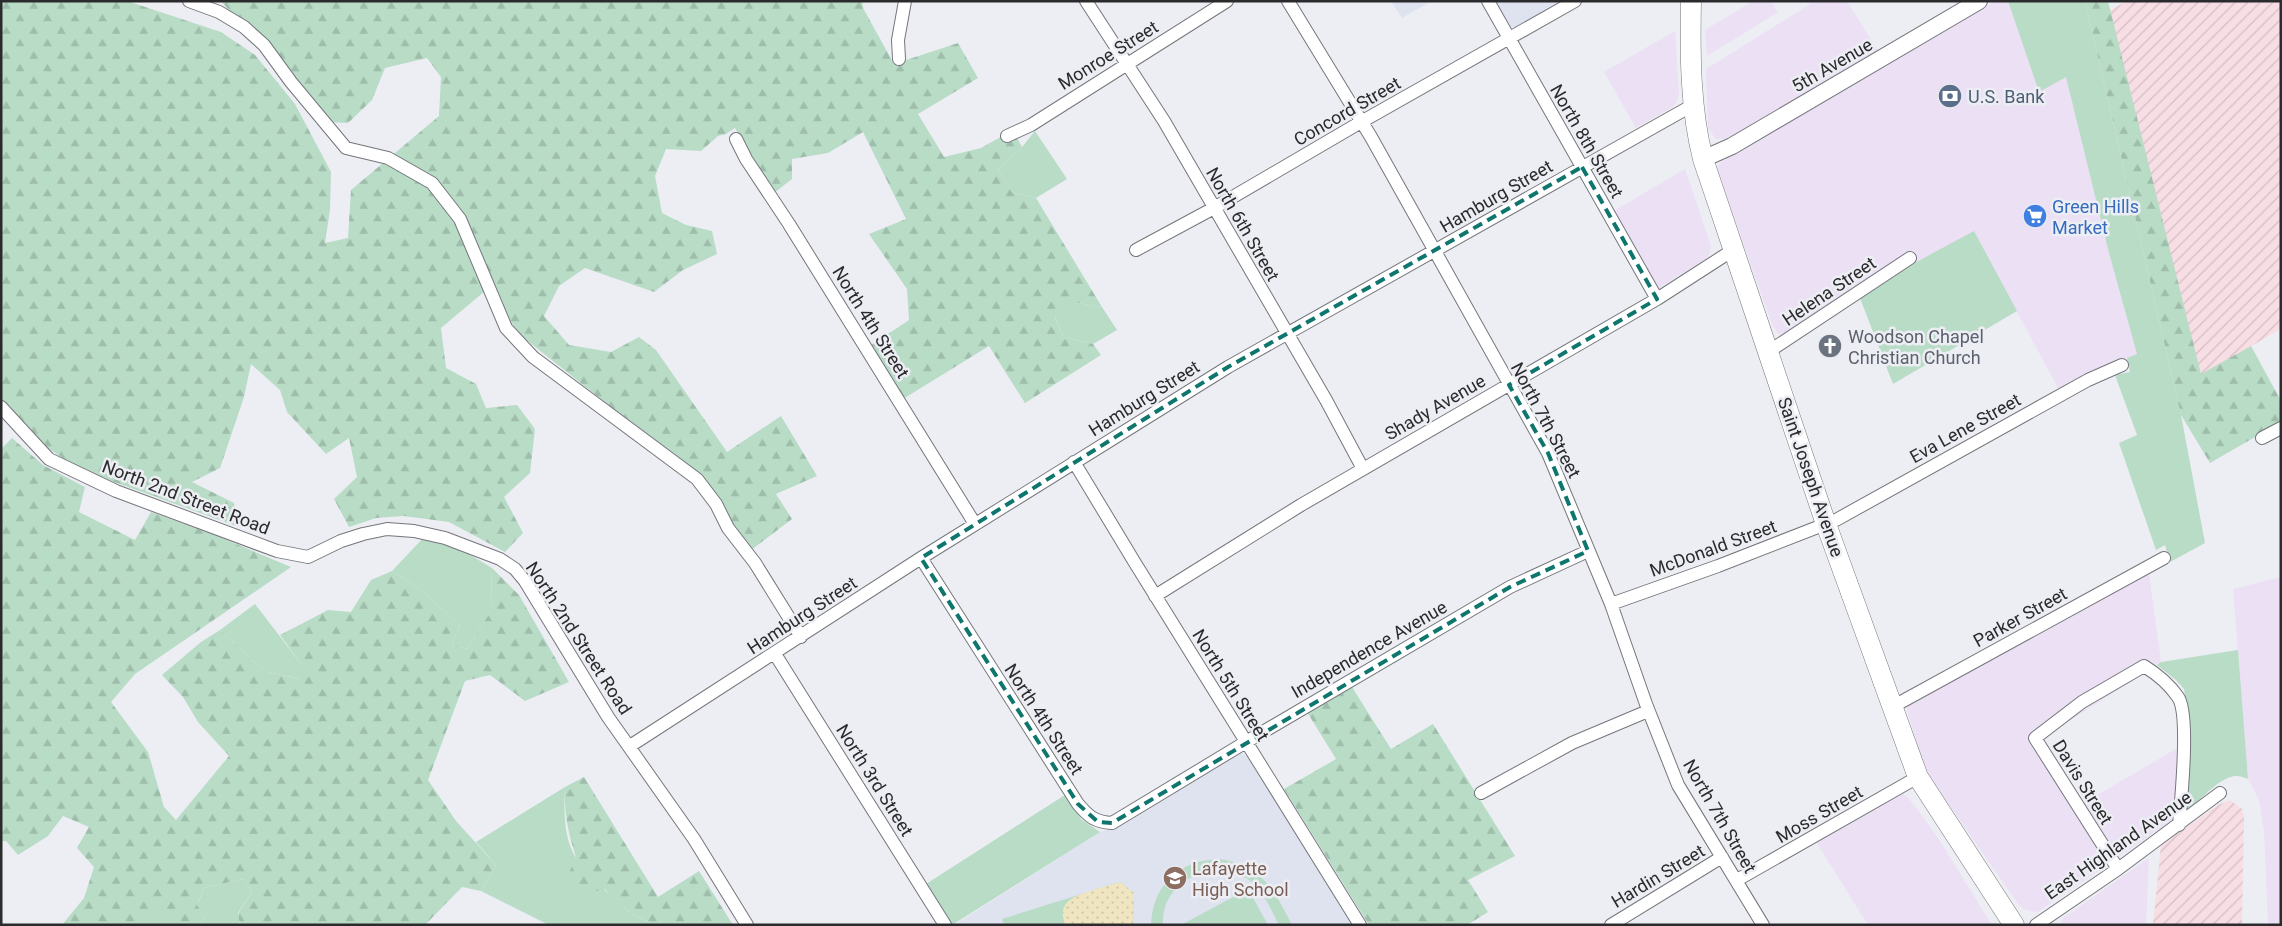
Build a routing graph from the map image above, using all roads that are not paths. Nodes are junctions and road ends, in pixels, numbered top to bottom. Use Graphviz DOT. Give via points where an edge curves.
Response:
graph roads {
  1 [pos="189,1"];
  2 [pos="905,1"];
  3 [pos="1086,1"];
  4 [pos="1227,1"];
  5 [pos="1288,1"];
  6 [pos="1488,1"];
  7 [pos="1575,1"];
  8 [pos="1690,1"];
  9 [pos="1979,1"];
  10 [pos="1509,38"];
  11 [pos="899,59"];
  12 [pos="1127,64"];
  13 [pos="1693,104"];
  14 [pos="1362,122"];
  15 [pos="1007,136"];
  16 [pos="736,139"];
  17 [pos="1703,160"];
  18 [pos="1582,168"];
  19 [pos="1214,208"];
  20 [pos="1136,250"];
  21 [pos="1733,250"];
  22 [pos="1434,252"];
  23 [pos="1910,258"];
  24 [pos="1657,299"];
  25 [pos="1286,334"];
  26 [pos="1768,352"];
  27 [pos="2122,365"];
  28 [pos="1509,385"];
  29 [pos="1,407"];
  30 [pos="2281,428"];
  31 [pos="2262,438"];
  32 [pos="1074,462"];
  33 [pos="1363,469"];
  34 [pos="975,524"];
  35 [pos="1826,524"];
  36 [pos="1588,551"];
  37 [pos="920,558"];
  38 [pos="2164,558"];
  39 [pos="1155,596"];
  40 [pos="1611,604"];
  41 [pos="801,637"];
  42 [pos="774,654"];
  43 [pos="1892,707"];
  44 [pos="1648,711"];
  45 [pos="1246,742"];
  46 [pos="630,746"];
  47 [pos="1918,777"];
  48 [pos="1172,787"];
  49 [pos="1481,793"];
  50 [pos="2220,793"];
  51 [pos="2179,824"];
  52 [pos="1722,857"];
  53 [pos="2118,869"];
  54 [pos="1737,880"];
  55 [pos="747,925"];
  56 [pos="945,925"];
  57 [pos="1360,925"];
  58 [pos="1611,925"];
  59 [pos="1763,925"];
  60 [pos="2014,925"];
  61 [pos="2036,925"];
  1 -- 41 [label="street" via="219,12 244,27 264,45 346,148 388,158 432,183 460,219 506,328 533,357 697,479"];
  2 -- 11 [label="street" via="898,40"];
  3 -- 12 [label="street, North 6th Street"];
  4 -- 12 [label="street, Monroe Street"];
  5 -- 14 [label="street, North 7th Street"];
  6 -- 10 [label="street, North 8th Street"];
  7 -- 10 [label="street, Concord Street"];
  8 -- 13 [label="main road, Saint Joseph Avenue"];
  9 -- 17 [label="street, 5th Avenue"];
  10 -- 14 [label="street, Concord Street"];
  10 -- 18 [label="street, North 8th Street"];
  12 -- 15 [label="street, Monroe Street"];
  12 -- 19 [label="street, North 6th Street"];
  13 -- 17 [label="main road, Saint Joseph Avenue"];
  13 -- 18 [label="street, Hamburg Street"];
  14 -- 19 [label="street, Concord Street"];
  14 -- 22 [label="street, North 7th Street"];
  16 -- 34 [label="street, North 4th Street"];
  17 -- 21 [label="main road, Saint Joseph Avenue"];
  18 -- 22 [label="street, Hamburg Street"];
  18 -- 24 [label="street, North 8th Street"];
  19 -- 20 [label="street, Concord Street"];
  19 -- 25 [label="street, North 6th Street"];
  21 -- 24 [label="street, Shady Avenue"];
  21 -- 26 [label="main road, Saint Joseph Avenue"];
  22 -- 25 [label="street, Hamburg Street"];
  22 -- 28 [label="street, North 7th Street"];
  23 -- 26 [label="street, Helena Street"];
  24 -- 28 [label="street, Shady Avenue"];
  25 -- 32 [label="street, Hamburg Street"];
  25 -- 33 [label="street, North 6th Street"];
  26 -- 35 [label="main road, Saint Joseph Avenue"];
  27 -- 35 [label="street, Eva Lene Street" via="2088,380"];
  28 -- 33 [label="street, Shady Avenue"];
  28 -- 36 [label="street, North 7th Street" via="1548,453"];
  29 -- 46 [label="street, North 2nd Street Road" via="50,459 116,491 277,551 308,557 341,541 387,528 445,538 500,559 525,581 608,717"];
  30 -- 31 [label="street"];
  32 -- 34 [label="street, Hamburg Street"];
  32 -- 39 [label="street, North 5th Street"];
  33 -- 39 [label="street, Shady Avenue"];
  34 -- 37 [label="street, Hamburg Street"];
  35 -- 40 [label="street, McDonald Street"];
  35 -- 43 [label="main road, Saint Joseph Avenue"];
  36 -- 40 [label="street, North 7th Street"];
  36 -- 45 [label="street, Independence Avenue" via="1510,587"];
  37 -- 41 [label="street, Hamburg Street"];
  37 -- 48 [label="street, North 4th Street" via="1088,816 1098,822 1112,823"];
  38 -- 43 [label="street, Parker Street"];
  39 -- 45 [label="street, North 5th Street"];
  40 -- 44 [label="street, North 7th Street"];
  41 -- 42 [label="street, Hamburg Street"];
  42 -- 46 [label="street, Hamburg Street"];
  42 -- 56 [label="street, North 3rd Street"];
  43 -- 47 [label="main road, Saint Joseph Avenue"];
  44 -- 49 [label="street" via="1572,743"];
  44 -- 52 [label="street, North 7th Street" via="1678,785"];
  45 -- 48 [label="street, Independence Avenue"];
  45 -- 57 [label="street, North 5th Street"];
  46 -- 55 [label="street, North 2nd Street Road" via="694,839"];
  47 -- 54 [label="street, Moss Street"];
  47 -- 60 [label="main road, Saint Joseph Avenue"];
  50 -- 51 [label="street, East Highland Avenue"];
  51 -- 53 [label="street, East Highland Avenue"];
  51 -- 53 [label="street, Davis Street" via="2185,737 2180,698 2159,675 2144,666 2082,702 2035,738"];
  52 -- 54 [label="street, North 7th Street"];
  52 -- 58 [label="street, Hardin Street"];
  53 -- 61 [label="street, East Highland Avenue"];
  54 -- 59 [label="street, North 7th Street"];
}
